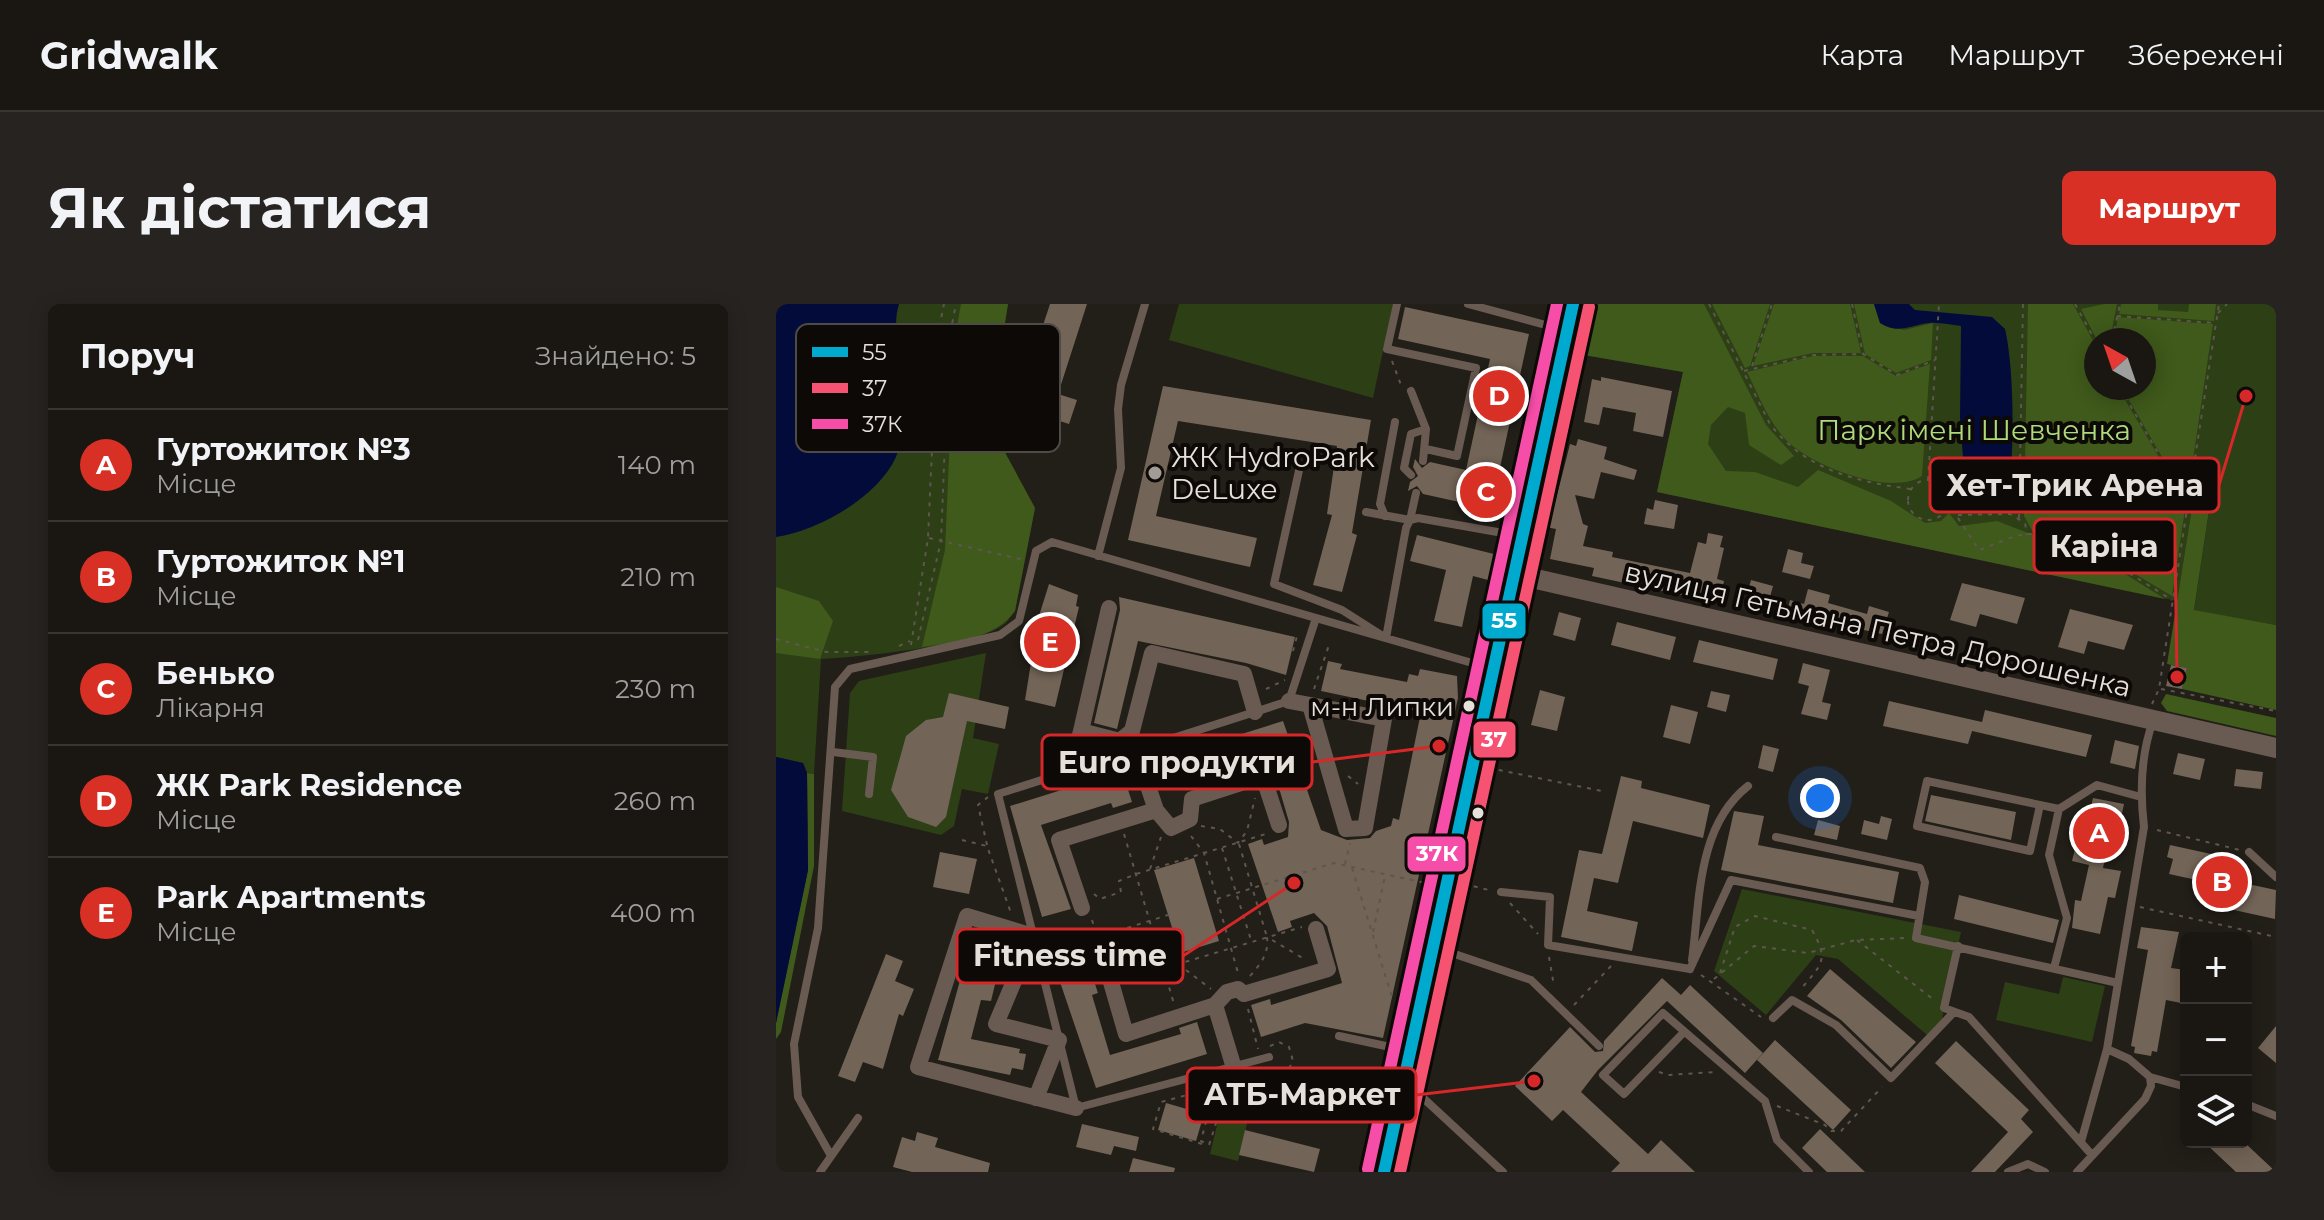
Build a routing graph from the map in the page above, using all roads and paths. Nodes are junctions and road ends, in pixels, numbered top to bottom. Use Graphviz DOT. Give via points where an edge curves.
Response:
graph roads {
  1 [pos="944,304"];
  2 [pos="956,304"];
  3 [pos="1145,304"];
  4 [pos="1397,304"];
  5 [pos="1468,304"];
  6 [pos="1573,304"];
  7 [pos="1709,304"];
  8 [pos="1772,304"];
  9 [pos="1852,304"];
  10 [pos="1939,304"];
  11 [pos="1947,304"];
  12 [pos="2023,304"];
  13 [pos="2075,304"];
  14 [pos="2120,304"];
  15 [pos="2219,304"];
  16 [pos="2227,304"];
  17 [pos="2217,314"];
  18 [pos="2117,316"];
  19 [pos="2216,323"];
  20 [pos="940,324"];
  21 [pos="952,324"];
  22 [pos="2088,328"];
  23 [pos="2114,328"];
  24 [pos="1567,331"];
  25 [pos="1863,354"];
  26 [pos="1935,360"];
  27 [pos="1751,367"];
  28 [pos="1744,371"];
  29 [pos="1411,391"];
  30 [pos="2127,400"];
  31 [pos="1395,422"];
  32 [pos="1426,429"];
  33 [pos="1426,449"];
  34 [pos="932,452"];
  35 [pos="945,452"];
  36 [pos="1423,461"];
  37 [pos="1300,466"];
  38 [pos="1411,475"];
  39 [pos="1928,480"];
  40 [pos="1911,489"];
  41 [pos="1416,493"];
  42 [pos="1947,501"];
  43 [pos="2188,504"];
  44 [pos="1366,512"];
  45 [pos="1956,515"];
  46 [pos="1385,516"];
  47 [pos="2019,518"];
  48 [pos="1410,520"];
  49 [pos="2027,535"];
  50 [pos="1522,536"];
  51 [pos="928,538"];
  52 [pos="941,541"];
  53 [pos="1098,556"];
  54 [pos="1014,558"];
  55 [pos="1514,574"];
  56 [pos="2173,601"];
  57 [pos="1109,608"];
  58 [pos="1316,618"];
  59 [pos="1297,636"];
  60 [pos="1386,638"];
  61 [pos="776,639"];
  62 [pos="910,641"];
  63 [pos="1293,650"];
  64 [pos="913,654"];
  65 [pos="1493,669"];
  66 [pos="1286,679"];
  67 [pos="2159,689"];
  68 [pos="1265,690"];
  69 [pos="1289,701"];
  70 [pos="1310,705"];
  71 [pos="2276,711"];
  72 [pos="1255,712"];
  73 [pos="2152,714"];
  74 [pos="1081,731"];
  75 [pos="2276,748"];
  76 [pos="1136,750"];
  77 [pos="833,752"];
  78 [pos="1472,765"];
  79 [pos="1071,770"];
  80 [pos="1748,786"];
  81 [pos="1257,790"];
  82 [pos="1602,791"];
  83 [pos="869,794"];
  84 [pos="2141,797"];
  85 [pos="2040,805"];
  86 [pos="2059,809"];
  87 [pos="1156,810"];
  88 [pos="1120,821"];
  89 [pos="1192,825"];
  90 [pos="2144,827"];
  91 [pos="1277,828"];
  92 [pos="1185,830"];
  93 [pos="1162,833"];
  94 [pos="1776,837"];
  95 [pos="1351,838"];
  96 [pos="962,840"];
  97 [pos="1238,843"];
  98 [pos="1222,848"];
  99 [pos="2030,851"];
  100 [pos="2249,852"];
  101 [pos="1204,853"];
  102 [pos="2049,855"];
  103 [pos="1345,866"];
  104 [pos="1352,867"];
  105 [pos="1150,870"];
  106 [pos="1136,874"];
  107 [pos="1385,875"];
  108 [pos="2276,877"];
  109 [pos="1441,883"];
  110 [pos="1253,890"];
  111 [pos="1501,892"];
  112 [pos="1237,894"];
  113 [pos="1217,899"];
  114 [pos="1085,904"];
  115 [pos="2131,905"];
  116 [pos="1168,915"];
  117 [pos="1919,916"];
  118 [pos="1013,917"];
  119 [pos="1149,921"];
  120 [pos="1311,934"];
  121 [pos="1372,934"];
  122 [pos="1033,936"];
  123 [pos="1097,937"];
  124 [pos="1267,937"];
  125 [pos="2276,937"];
  126 [pos="1916,938"];
  127 [pos="1856,940"];
  128 [pos="1251,942"];
  129 [pos="1548,945"];
  130 [pos="1958,946"];
  131 [pos="1231,947"];
  132 [pos="1433,947"];
  133 [pos="1823,949"];
  134 [pos="1051,952"];
  135 [pos="1617,959"];
  136 [pos="1177,963"];
  137 [pos="1106,965"];
  138 [pos="1315,965"];
  139 [pos="1163,967"];
  140 [pos="2054,968"];
  141 [pos="1690,969"];
  142 [pos="1719,975"];
  143 [pos="1712,980"];
  144 [pos="2118,983"];
  145 [pos="1111,984"];
  146 [pos="1792,1000"];
  147 [pos="1410,1001"];
  148 [pos="1213,1002"];
  149 [pos="1556,1003"];
  150 [pos="1247,1004"];
  151 [pos="1944,1008"];
  152 [pos="1954,1012"];
  153 [pos="1566,1014"];
  154 [pos="1178,1017"];
  155 [pos="1773,1018"];
  156 [pos="1684,1032"];
  157 [pos="1339,1036"];
  158 [pos="1059,1040"];
  159 [pos="1599,1046"];
  160 [pos="2107,1049"];
  161 [pos="1269,1057"];
  162 [pos="1404,1066"];
  163 [pos="1229,1069"];
  164 [pos="1649,1069"];
  165 [pos="1287,1072"];
  166 [pos="1729,1072"];
  167 [pos="2150,1077"];
  168 [pos="1891,1078"];
  169 [pos="2180,1085"];
  170 [pos="1214,1088"];
  171 [pos="1036,1098"];
  172 [pos="1765,1101"];
  173 [pos="2252,1106"];
  174 [pos="1076,1108"];
  175 [pos="2276,1116"];
  176 [pos="858,1118"];
  177 [pos="1206,1119"];
  178 [pos="1217,1122"];
  179 [pos="2081,1142"];
  180 [pos="1202,1144"];
  181 [pos="830,1154"];
  182 [pos="2092,1155"];
  183 [pos="820,1172"];
  184 [pos="1384,1172"];
  185 [pos="1503,1172"];
  186 [pos="1809,1172"];
  187 [pos="2008,1172"];
  188 [pos="2045,1172"];
  189 [pos="2077,1172"];
  1 -- 20 [label="path"];
  2 -- 21 [label="path"];
  3 -- 53 [label="lane" via="1121,385 1121,468"];
  4 -- 33 [label="lane" via="1387,349 1476,368 1457,456"];
  5 -- 24 [label="lane"];
  6 -- 24 [label="main road"];
  7 -- 28 [label="path"];
  8 -- 27 [label="path"];
  9 -- 25 [label="path"];
  10 -- 11 [label="path"];
  10 -- 26 [label="path"];
  12 -- 47 [label="path"];
  13 -- 22 [label="path"];
  14 -- 18 [label="path"];
  15 -- 17 [label="path"];
  16 -- 17 [label="path"];
  17 -- 19 [label="path"];
  18 -- 19 [label="path"];
  18 -- 23 [label="path"];
  19 -- 43 [label="path"];
  24 -- 50 [label="main road"];
  25 -- 26 [label="path" via="1897,375"];
  25 -- 27 [label="path" via="1813,355"];
  26 -- 39 [label="path"];
  27 -- 28 [label="path"];
  28 -- 40 [label="path" via="1770,424 1799,455 1862,482"];
  29 -- 32 [label="lane"];
  30 -- 43 [label="path"];
  31 -- 46 [label="lane" via="1380,504"];
  32 -- 33 [label="lane"];
  32 -- 38 [label="lane" via="1411,434 1404,468"];
  33 -- 36 [label="lane"];
  34 -- 51 [label="path"];
  35 -- 52 [label="path"];
  37 -- 60 [label="lane" via="1274,584 1342,610"];
  39 -- 40 [label="path"];
  39 -- 42 [label="path" via="1940,484"];
  40 -- 42 [label="path" via="1908,502 1918,518 1938,517"];
  41 -- 48 [label="lane"];
  42 -- 45 [label="path"];
  43 -- 56 [label="path"];
  44 -- 46 [label="lane"];
  45 -- 47 [label="path"];
  45 -- 49 [label="path" via="1979,550"];
  46 -- 48 [label="lane"];
  47 -- 49 [label="path"];
  48 -- 50 [label="lane"];
  48 -- 60 [label="lane"];
  49 -- 56 [label="path" via="2074,545"];
  50 -- 55 [label="main road"];
  51 -- 52 [label="path"];
  51 -- 62 [label="path"];
  52 -- 54 [label="path"];
  52 -- 64 [label="path"];
  53 -- 58 [label="lane"];
  53 -- 64 [label="lane" via="1052,542 1041,546 1012,629"];
  55 -- 65 [label="main road"];
  55 -- 73 [label="street, вулиця Гетьмана Петра Дорошенка"];
  56 -- 67 [label="path"];
  57 -- 74 [label="street"];
  58 -- 60 [label="lane"];
  58 -- 69 [label="lane"];
  59 -- 63 [label="path"];
  60 -- 65 [label="lane"];
  61 -- 62 [label="path" via="826,652 872,652"];
  62 -- 64 [label="path"];
  64 -- 77 [label="lane" via="850,669 841,676 835,687"];
  65 -- 78 [label="main road"];
  66 -- 68 [label="path"];
  67 -- 71 [label="path"];
  67 -- 73 [label="path"];
  69 -- 70 [label="street"];
  69 -- 72 [label="lane"];
  70 -- 70 [label="street" via="1384,719 1365,828 1346,829"];
  72 -- 74 [label="street" via="1244,674 1152,653 1132,731 1120,741"];
  72 -- 76 [label="lane"];
  73 -- 75 [label="street, вулиця Гетьмана Петра Дорошенка"];
  73 -- 84 [label="lane"];
  74 -- 79 [label="street"];
  76 -- 79 [label="lane"];
  76 -- 87 [label="street"];
  77 -- 83 [label="lane" via="873,757"];
  77 -- 181 [label="lane" via="818,928 794,1044 798,1097"];
  78 -- 82 [label="path"];
  78 -- 109 [label="main road"];
  79 -- 122 [label="lane" via="998,794"];
  80 -- 141 [label="lane" via="1722,812 1708,848"];
  81 -- 97 [label="path" via="1247,831"];
  84 -- 86 [label="lane" via="2097,785"];
  84 -- 90 [label="lane"];
  85 -- 86 [label="lane"];
  85 -- 99 [label="lane"];
  85 -- 99 [label="lane" via="1927,781 1917,826"];
  86 -- 102 [label="lane"];
  87 -- 88 [label="street"];
  87 -- 91 [label="street" via="1171,828 1190,819 1192,799 1263,776"];
  88 -- 106 [label="path"];
  88 -- 114 [label="street" via="1059,840"];
  89 -- 97 [label="path" via="1220,829"];
  90 -- 100 [label="path"];
  90 -- 115 [label="lane"];
  91 -- 97 [label="path"];
  92 -- 101 [label="path"];
  93 -- 105 [label="path"];
  94 -- 117 [label="lane" via="1920,868 1925,882"];
  95 -- 103 [label="path"];
  96 -- 118 [label="path" via="987,846"];
  97 -- 98 [label="path"];
  97 -- 110 [label="path"];
  98 -- 101 [label="path"];
  98 -- 112 [label="path"];
  99 -- 102 [label="lane"];
  100 -- 108 [label="lane"];
  101 -- 105 [label="path"];
  101 -- 113 [label="path"];
  102 -- 140 [label="lane" via="2067,918"];
  103 -- 104 [label="path"];
  103 -- 110 [label="path" via="1334,863"];
  104 -- 107 [label="path"];
  104 -- 121 [label="path"];
  105 -- 106 [label="path"];
  106 -- 114 [label="path" via="1119,881 1121,892 1100,899 1092,893"];
  106 -- 119 [label="path"];
  107 -- 109 [label="path"];
  107 -- 121 [label="path"];
  109 -- 111 [label="path"];
  109 -- 132 [label="main road"];
  110 -- 112 [label="path"];
  110 -- 124 [label="path"];
  111 -- 129 [label="path"];
  111 -- 129 [label="lane" via="1550,897"];
  112 -- 113 [label="path"];
  112 -- 128 [label="path"];
  113 -- 131 [label="path"];
  114 -- 123 [label="path"];
  115 -- 125 [label="path"];
  115 -- 144 [label="lane"];
  116 -- 119 [label="path"];
  117 -- 126 [label="lane"];
  117 -- 141 [label="lane" via="1731,880"];
  119 -- 123 [label="path"];
  119 -- 139 [label="path"];
  120 -- 124 [label="path" via="1302,927"];
  120 -- 148 [label="street" via="1328,969 1244,994 1238,989 1227,992"];
  121 -- 147 [label="path" via="1392,997"];
  122 -- 158 [label="lane"];
  122 -- 158 [label="street" via="996,1024"];
  122 -- 171 [label="street" via="967,916 918,1067"];
  123 -- 134 [label="path"];
  123 -- 137 [label="path"];
  124 -- 128 [label="path"];
  124 -- 131 [label="path" via="1261,965 1241,985"];
  124 -- 138 [label="path"];
  126 -- 127 [label="path"];
  126 -- 130 [label="lane"];
  127 -- 133 [label="path"];
  127 -- 151 [label="path"];
  128 -- 131 [label="path"];
  129 -- 135 [label="lane"];
  129 -- 149 [label="path"];
  130 -- 140 [label="lane"];
  130 -- 151 [label="lane"];
  131 -- 136 [label="path"];
  132 -- 149 [label="lane" via="1531,980"];
  132 -- 162 [label="main road"];
  133 -- 142 [label="path" via="1808,953 1754,946"];
  133 -- 142 [label="path" via="1812,930 1755,916 1735,927"];
  133 -- 146 [label="path" via="1822,964"];
  135 -- 141 [label="lane"];
  135 -- 153 [label="path"];
  136 -- 139 [label="path"];
  136 -- 148 [label="path" via="1213,990"];
  137 -- 145 [label="street"];
  139 -- 145 [label="path"];
  139 -- 154 [label="path"];
  140 -- 144 [label="lane"];
  142 -- 143 [label="path"];
  144 -- 160 [label="lane"];
  145 -- 154 [label="street" via="1126,1034"];
  146 -- 155 [label="lane"];
  146 -- 168 [label="lane" via="1836,1025"];
  148 -- 154 [label="street"];
  148 -- 163 [label="street"];
  149 -- 153 [label="lane"];
  150 -- 165 [label="path" via="1258,1050 1279,1042 1289,1047 1293,1061"];
  151 -- 152 [label="lane"];
  152 -- 168 [label="lane"];
  152 -- 179 [label="lane" via="1969,1017"];
  153 -- 159 [label="lane"];
  156 -- 164 [label="lane"];
  156 -- 164 [label="lane" via="1663,1013 1603,1075 1624,1094"];
  156 -- 166 [label="lane"];
  157 -- 162 [label="lane"];
  158 -- 171 [label="street"];
  158 -- 174 [label="lane"];
  160 -- 167 [label="lane"];
  160 -- 179 [label="lane"];
  161 -- 163 [label="lane"];
  162 -- 184 [label="main road"];
  162 -- 185 [label="lane"];
  163 -- 170 [label="path"];
  163 -- 174 [label="lane"];
  163 -- 178 [label="path"];
  164 -- 166 [label="path" via="1668,1075"];
  165 -- 165 [label="path" via="1320,1079 1314,1104 1269,1097 1279,1068"];
  166 -- 172 [label="lane"];
  167 -- 169 [label="lane"];
  167 -- 182 [label="lane" via="2145,1099"];
  168 -- 172 [label="path" via="1841,1131"];
  170 -- 177 [label="path"];
  170 -- 180 [label="path" via="1161,1102 1153,1129"];
  171 -- 174 [label="street"];
  172 -- 186 [label="lane" via="1777,1140"];
  173 -- 175 [label="lane"];
  176 -- 181 [label="lane"];
  177 -- 178 [label="path"];
  177 -- 180 [label="path"];
  178 -- 180 [label="path" via="1211,1145"];
  179 -- 182 [label="lane"];
  181 -- 183 [label="lane"];
  182 -- 189 [label="lane"];
  187 -- 188 [label="lane" via="2028,1164"];
}
